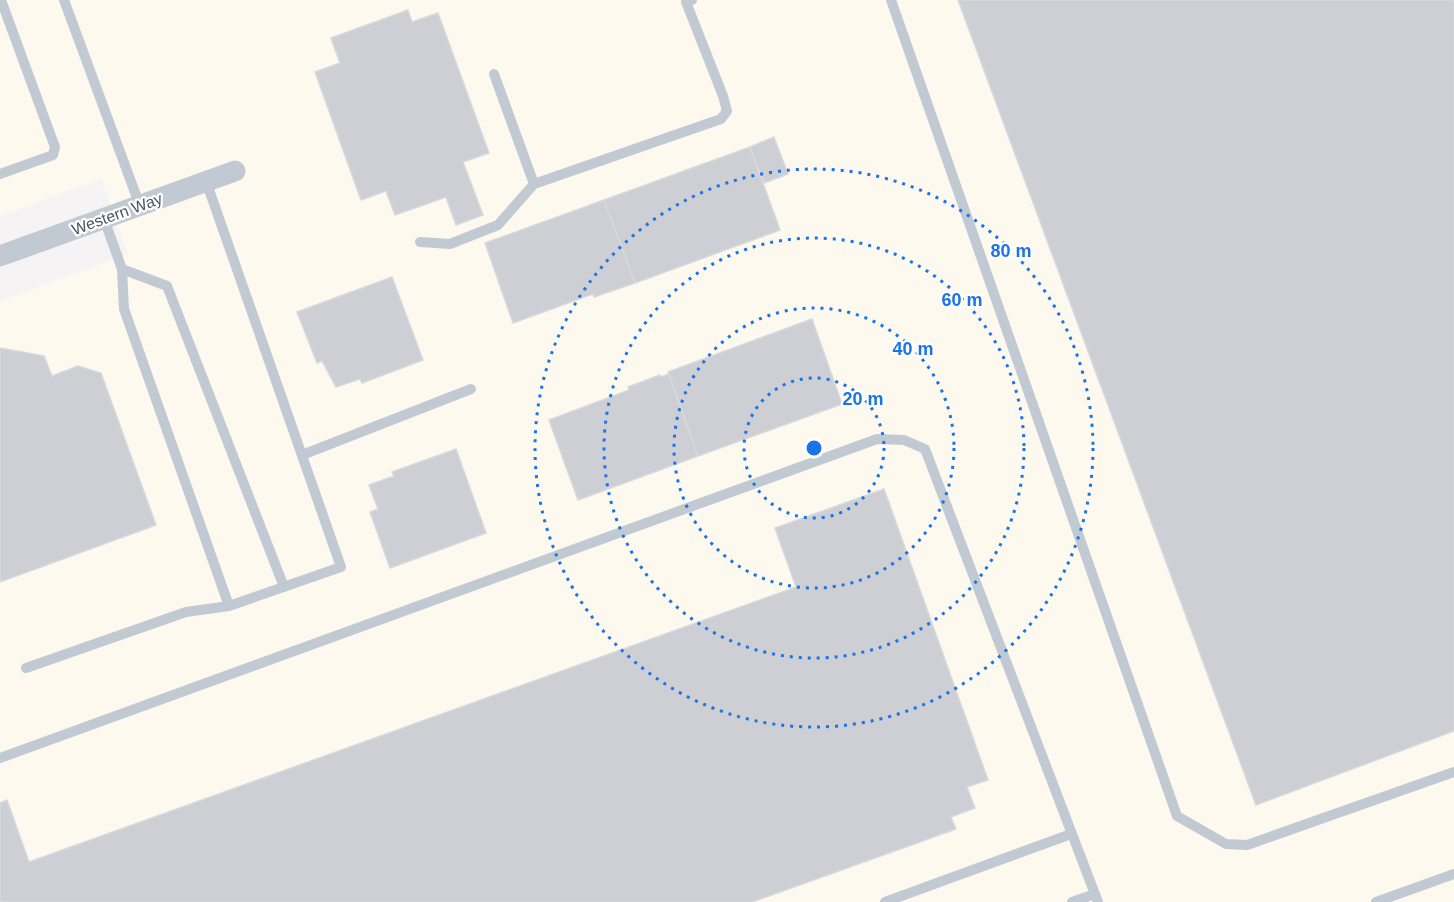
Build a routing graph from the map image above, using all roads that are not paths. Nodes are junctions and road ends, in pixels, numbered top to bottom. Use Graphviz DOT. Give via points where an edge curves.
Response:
graph roads {
  1 [pos="0,0"];
  2 [pos="64,0"];
  3 [pos="692,0"];
  4 [pos="891,0"];
  5 [pos="494,74"];
  6 [pos="235,171"];
  7 [pos="0,174"];
  8 [pos="206,181"];
  9 [pos="534,184"];
  10 [pos="140,206"];
  11 [pos="104,219"];
  12 [pos="420,242"];
  13 [pos="0,256"];
  14 [pos="122,269"];
  15 [pos="471,389"];
  16 [pos="302,455"];
  17 [pos="284,587"];
  18 [pos="229,606"];
  19 [pos="26,668"];
  20 [pos="0,758"];
  21 [pos="1454,772"];
  22 [pos="1071,834"];
  23 [pos="1454,874"];
  24 [pos="1096,898"];
  25 [pos="885,902"];
  26 [pos="1072,902"];
  27 [pos="1376,902"];
  1 -- 7 [label="lane" via="55,147 53,155"];
  2 -- 10 [label="lane"];
  3 -- 9 [label="lane" via="686,2 727,111 721,119"];
  4 -- 21 [label="lane" via="1177,816 1226,844 1247,845"];
  5 -- 9 [label="lane"];
  6 -- 8 [label="street, Western Way"];
  8 -- 10 [label="street, Western Way"];
  8 -- 16 [label="lane"];
  9 -- 12 [label="lane" via="498,225 450,244"];
  10 -- 11 [label="street, Western Way"];
  11 -- 13 [label="street, Western Way"];
  11 -- 14 [label="lane"];
  14 -- 17 [label="lane" via="167,286"];
  14 -- 18 [label="lane" via="124,309"];
  15 -- 16 [label="lane"];
  16 -- 17 [label="lane" via="341,567"];
  17 -- 18 [label="lane"];
  18 -- 19 [label="lane" via="186,612"];
  20 -- 22 [label="lane" via="866,442 904,440 925,449"];
  22 -- 24 [label="lane"];
  22 -- 25 [label="lane"];
  23 -- 27 [label="lane"];
  24 -- 26 [label="lane"];
}
